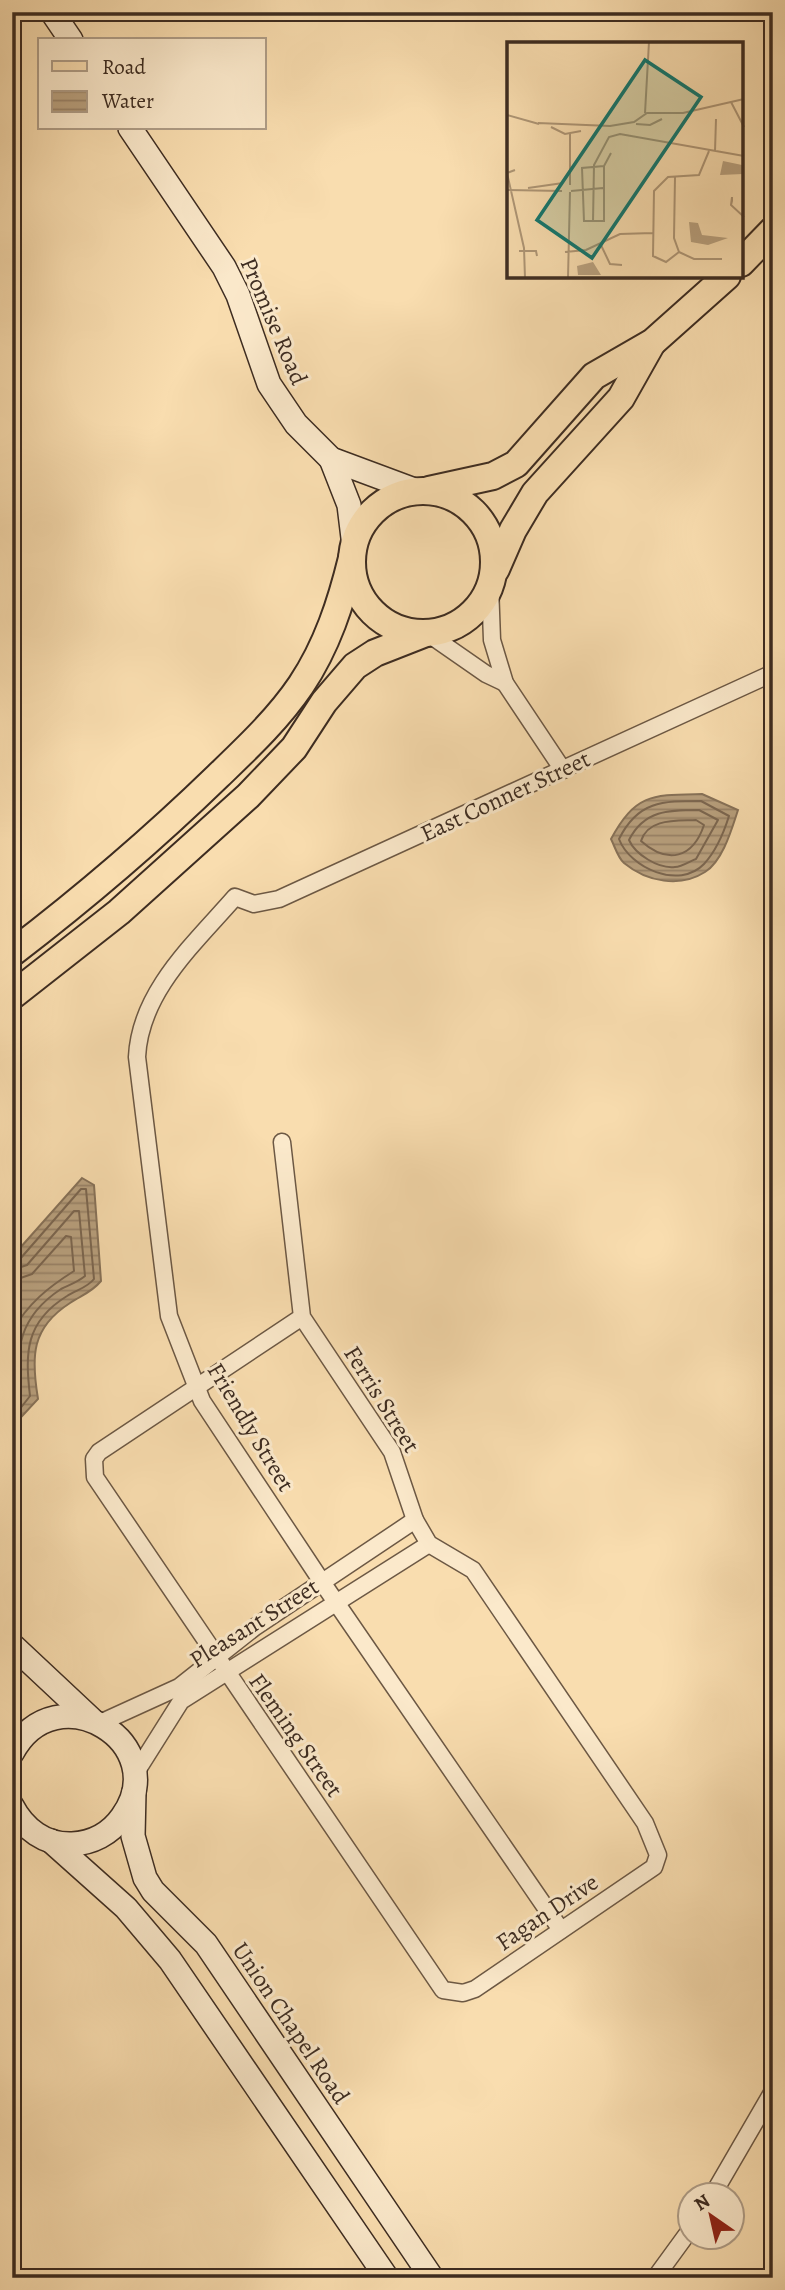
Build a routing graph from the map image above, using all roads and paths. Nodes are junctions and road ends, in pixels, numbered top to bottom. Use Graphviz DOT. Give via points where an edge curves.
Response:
graph roads {
  1 [pos="52,12"];
  2 [pos="70,38"];
  3 [pos="131,130"];
  4 [pos="773,230"];
  5 [pos="743,261"];
  6 [pos="725,278"];
  7 [pos="653,342"];
  8 [pos="331,459"];
  9 [pos="420,491"];
  10 [pos="353,552"];
  11 [pos="491,582"];
  12 [pos="427,633"];
  13 [pos="773,673"];
  14 [pos="505,683"];
  15 [pos="563,770"];
  16 [pos="235,897"];
  17 [pos="12,953"];
  18 [pos="12,996"];
  19 [pos="282,1142"];
  20 [pos="302,1317"];
  21 [pos="196,1387"];
  22 [pos="415,1520"];
  23 [pos="429,1544"];
  24 [pos="322,1582"];
  25 [pos="336,1603"];
  26 [pos="12,1645"];
  27 [pos="221,1666"];
  28 [pos="95,1721"];
  29 [pos="13,1746"];
  30 [pos="134,1783"];
  31 [pos="12,1807"];
  32 [pos="48,1840"];
  33 [pos="12,1841"];
  34 [pos="658,1855"];
  35 [pos="561,1930"];
  36 [pos="452,1994"];
  37 [pos="771,2099"];
  38 [pos="721,2182"];
  39 [pos="676,2251"];
  40 [pos="387,2278"];
  41 [pos="432,2278"];
  42 [pos="656,2278"];
  1 -- 2 [label="main road"];
  3 -- 8 [label="main road, Promise Road" via="224,267 269,384 296,424"];
  4 -- 5 [label="main road"];
  6 -- 7 [label="main road"];
  7 -- 9 [label="main road" via="594,376 516,464 493,476"];
  7 -- 11 [label="main road" via="621,398 536,493 513,530"];
  8 -- 9 [label="main road, Promise Road"];
  8 -- 10 [label="main road, Promise Road" via="349,505"];
  9 -- 10 [label="main road" via="400,495 377,509 360,530"];
  9 -- 11 [label="main road" via="452,497 479,519 494,551"];
  10 -- 12 [label="main road" via="358,591 373,611 393,626"];
  10 -- 17 [label="main road" via="342,600 323,645 278,714 186,807"];
  11 -- 12 [label="main road" via="478,607 459,623"];
  11 -- 14 [label="street" via="492,640"];
  12 -- 14 [label="street"];
  12 -- 18 [label="main road" via="355,666 294,748 248,796 119,912"];
  13 -- 15 [label="street, East Conner Street"];
  14 -- 15 [label="street"];
  15 -- 16 [label="street, East Conner Street" via="279,899 254,904"];
  16 -- 21 [label="street, Friendly Street" via="156,992 137,1041 169,1316"];
  19 -- 20 [label="street, Ferris Street"];
  20 -- 21 [label="street"];
  20 -- 22 [label="street, Ferris Street" via="392,1452"];
  21 -- 24 [label="street, Friendly Street"];
  21 -- 27 [label="street, Fleming Street" via="99,1452 93,1468 99,1486"];
  22 -- 23 [label="street, Ferris Street"];
  22 -- 24 [label="street, Pleasant Street"];
  23 -- 25 [label="street, Pleasant Street"];
  23 -- 34 [label="street, Ferris Street" via="473,1570 645,1823"];
  24 -- 25 [label="street, Friendly Street"];
  24 -- 27 [label="street, Pleasant Street" via="255,1627"];
  25 -- 27 [label="street, Pleasant Street"];
  25 -- 35 [label="street, Friendly Street"];
  26 -- 28 [label="main road"];
  27 -- 28 [label="street, Pleasant Street"];
  27 -- 30 [label="street, Pleasant Street" via="166,1719"];
  27 -- 36 [label="street, Fleming Street" via="443,1990"];
  28 -- 29 [label="main road" via="74,1716 48,1720"];
  28 -- 30 [label="main road" via="124,1744"];
  30 -- 32 [label="main road" via="128,1809 104,1835 69,1844"];
  30 -- 41 [label="main road, Union Chapel Road" via="133,1836 145,1878 205,1944"];
  31 -- 32 [label="main road" via="30,1830"];
  32 -- 33 [label="main road"];
  32 -- 40 [label="main road" via="126,1908 170,1960"];
  34 -- 35 [label="street, Fagan Drive" via="654,1867"];
  35 -- 36 [label="street, Fagan Drive" via="475,1989"];
  37 -- 38 [label="street"];
  39 -- 42 [label="street"];
}
